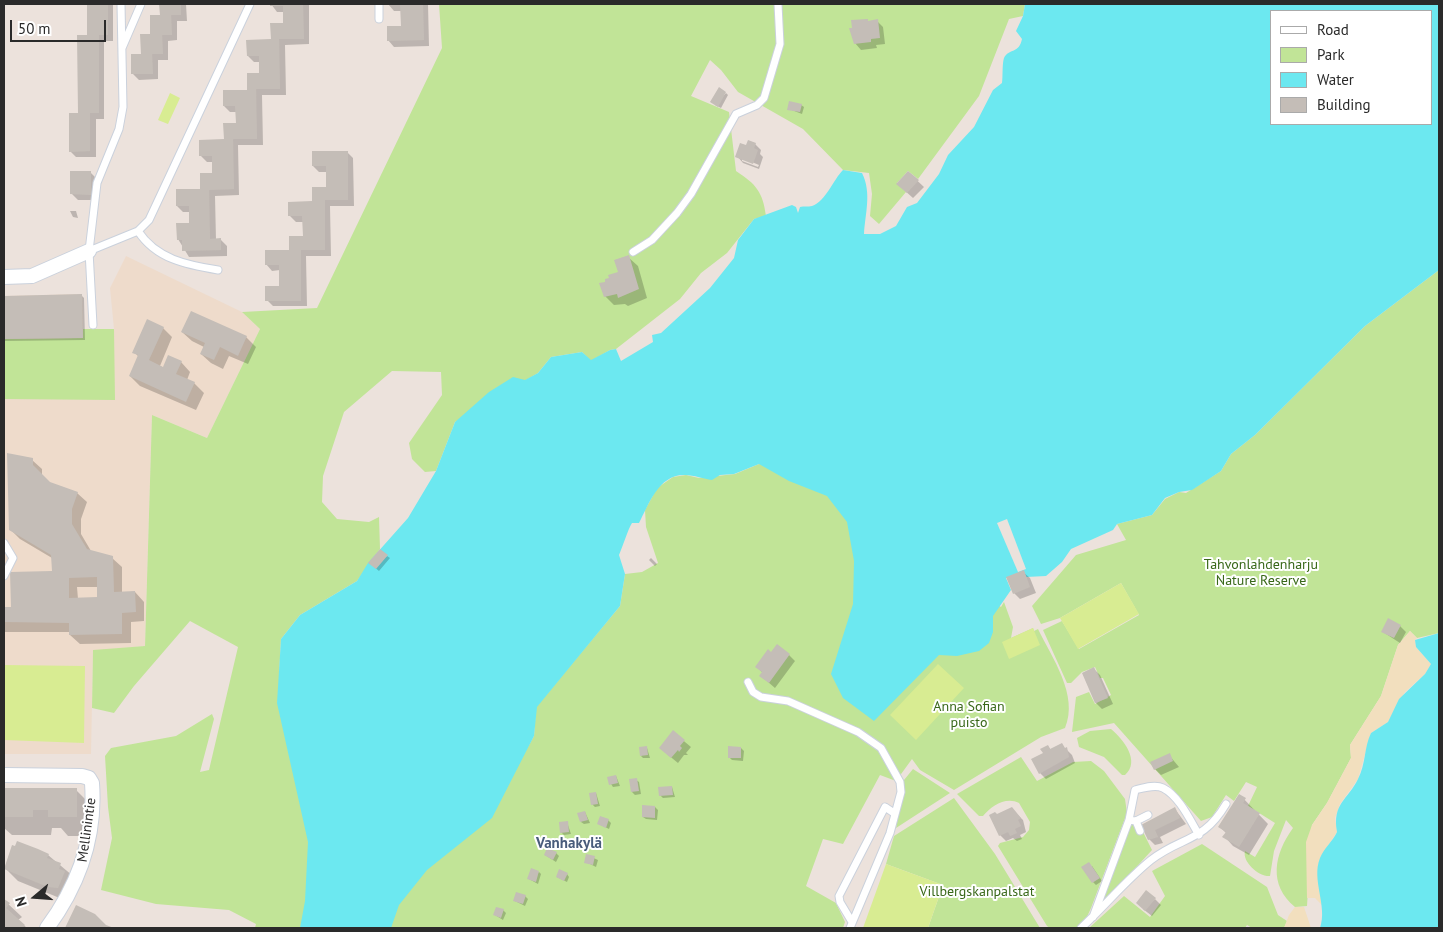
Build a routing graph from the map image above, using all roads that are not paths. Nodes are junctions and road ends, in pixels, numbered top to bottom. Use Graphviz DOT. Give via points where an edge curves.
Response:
graph roads {
  1 [pos="121,4"];
  2 [pos="141,4"];
  3 [pos="250,4"];
  4 [pos="379,4"];
  5 [pos="778,4"];
  6 [pos="379,19"];
  7 [pos="122,49"];
  8 [pos="138,231"];
  9 [pos="89,251"];
  10 [pos="633,252"];
  11 [pos="218,270"];
  12 [pos="4,277"];
  13 [pos="93,325"];
  14 [pos="4,543"];
  15 [pos="4,576"];
  16 [pos="748,682"];
  17 [pos="4,775"];
  18 [pos="1226,804"];
  19 [pos="894,813"];
  20 [pos="1148,815"];
  21 [pos="1133,820"];
  22 [pos="1140,831"];
  23 [pos="1199,835"];
  24 [pos="1093,917"];
  25 [pos="851,925"];
  26 [pos="47,928"];
  27 [pos="1081,928"];
  1 -- 7 [label="lane"];
  2 -- 7 [label="lane"];
  3 -- 8 [label="lane" via="149,220"];
  4 -- 6 [label="lane"];
  5 -- 10 [label="lane" via="780,44 764,98 757,105 736,114 677,213 652,240"];
  7 -- 9 [label="lane" via="123,107 119,128 97,183"];
  8 -- 9 [label="lane"];
  8 -- 11 [label="lane" via="151,247 172,260"];
  9 -- 12 [label="street" via="32,276"];
  9 -- 13 [label="lane"];
  14 -- 15 [label="lane" via="13,558"];
  16 -- 19 [label="lane" via="753,692 761,697 788,702 858,732 881,748 900,782 901,792"];
  17 -- 26 [label="street, Mellinintie" via="82,776 89,778 92,784 90,824 80,871"];
  18 -- 23 [label="lane" via="1216,822"];
  19 -- 25 [label="lane" via="890,833"];
  19 -- 25 [label="lane" via="885,807 839,896"];
  20 -- 21 [label="lane"];
  21 -- 22 [label="lane"];
  21 -- 23 [label="lane" via="1135,790 1162,787 1184,811"];
  21 -- 24 [label="lane"];
  23 -- 24 [label="lane" via="1150,861"];
  24 -- 27 [label="lane"];
}
